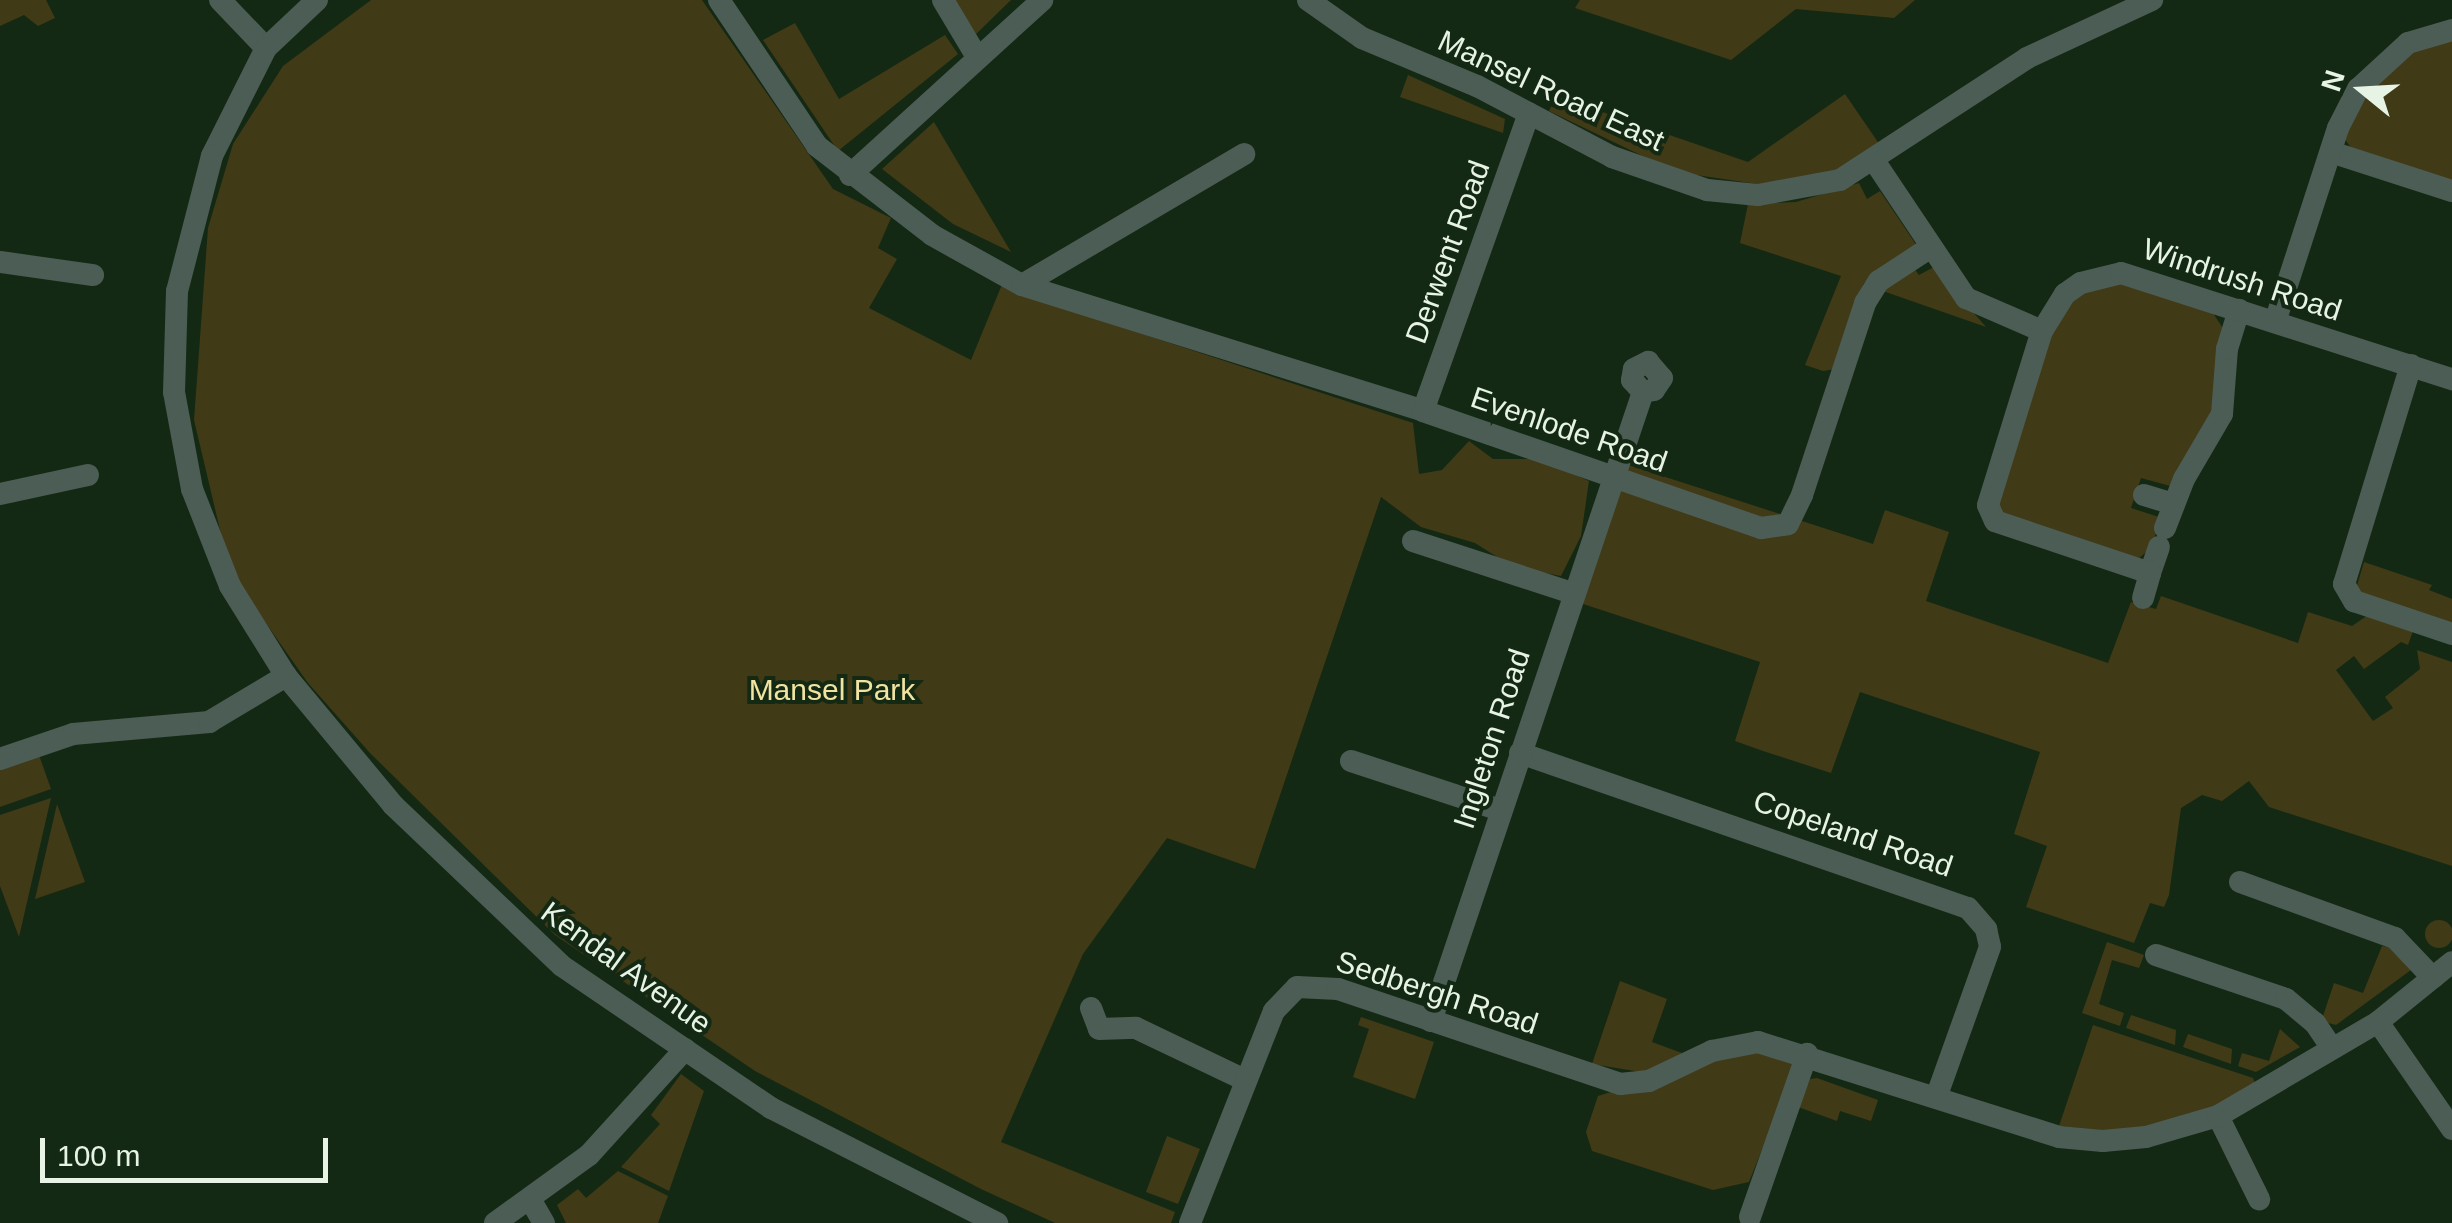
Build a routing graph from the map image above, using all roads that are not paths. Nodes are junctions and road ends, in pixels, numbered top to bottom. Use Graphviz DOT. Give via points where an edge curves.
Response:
graph roads {
  1 [pos="220,0"];
  2 [pos="317,0"];
  3 [pos="719,0"];
  4 [pos="943,0"];
  5 [pos="1042,0"];
  6 [pos="1308,0"];
  7 [pos="2152,0"];
  8 [pos="2104,10"];
  9 [pos="2452,30"];
  10 [pos="266,48"];
  11 [pos="977,57"];
  12 [pos="1529,114"];
  13 [pos="2330,152"];
  14 [pos="1244,154"];
  15 [pos="1875,162"];
  16 [pos="850,174"];
  17 [pos="2452,191"];
  18 [pos="1931,247"];
  19 [pos="0,262"];
  20 [pos="93,274"];
  21 [pos="1022,286"];
  22 [pos="2239,310"];
  23 [pos="2275,322"];
  24 [pos="2042,331"];
  25 [pos="2411,366"];
  26 [pos="2452,379"];
  27 [pos="1643,392"];
  28 [pos="1423,411"];
  29 [pos="88,475"];
  30 [pos="1612,477"];
  31 [pos="0,494"];
  32 [pos="2144,495"];
  33 [pos="2173,504"];
  34 [pos="1413,542"];
  35 [pos="2150,573"];
  36 [pos="1572,594"];
  37 [pos="2143,598"];
  38 [pos="2452,634"];
  39 [pos="286,676"];
  40 [pos="1520,753"];
  41 [pos="1,755"];
  42 [pos="1351,762"];
  43 [pos="1500,810"];
  44 [pos="2240,882"];
  45 [pos="2156,956"];
  46 [pos="2452,962"];
  47 [pos="2432,978"];
  48 [pos="1432,1021"];
  49 [pos="2378,1022"];
  50 [pos="1094,1029"];
  51 [pos="2331,1048"];
  52 [pos="684,1049"];
  53 [pos="1807,1054"];
  54 [pos="1246,1080"];
  55 [pos="1936,1098"];
  56 [pos="2218,1116"];
  57 [pos="2452,1129"];
  58 [pos="2259,1199"];
  59 [pos="530,1200"];
  60 [pos="1747,1202"];
  61 [pos="495,1223"];
  62 [pos="544,1223"];
  63 [pos="997,1223"];
  64 [pos="1190,1223"];
  1 -- 10 [label="street"];
  2 -- 10 [label="street"];
  3 -- 16 [label="street, Evenlode Road" via="816,146"];
  4 -- 11 [label="street"];
  5 -- 11 [label="street"];
  6 -- 12 [label="street, Mansel Road East" via="1362,38"];
  7 -- 8 [label="street, Mansel Road East"];
  8 -- 15 [label="street, Mansel Road East"];
  9 -- 13 [label="street" via="2408,43 2379,64 2347,108"];
  10 -- 39 [label="street, Kendal Avenue" via="212,156 187,236 177,291 174,392 192,490 218,554"];
  11 -- 16 [label="street"];
  12 -- 15 [label="street, Mansel Road East" via="1612,157 1707,190 1790,192"];
  12 -- 28 [label="street, Derwent Road"];
  13 -- 17 [label="street"];
  13 -- 23 [label="street"];
  14 -- 21 [label="street"];
  15 -- 18 [label="street"];
  16 -- 21 [label="street, Evenlode Road" via="932,235"];
  18 -- 24 [label="street" via="1966,298"];
  18 -- 30 [label="street, Evenlode Road" via="1879,281 1865,303 1788,524 1761,528"];
  19 -- 20 [label="street"];
  21 -- 28 [label="street, Evenlode Road"];
  22 -- 23 [label="street, Windrush Road"];
  22 -- 24 [label="street, Windrush Road" via="2122,273 2065,294"];
  22 -- 33 [label="street" via="2226,349 2222,414"];
  23 -- 25 [label="street, Windrush Road"];
  24 -- 35 [label="street, Windrush Road" via="1990,494 1995,521"];
  25 -- 26 [label="street, Windrush Road"];
  25 -- 38 [label="street" via="2344,584 2354,602"];
  27 -- 30 [label="street, Ingleton Road"];
  28 -- 30 [label="street, Evenlode Road"];
  29 -- 31 [label="street"];
  30 -- 36 [label="street, Ingleton Road"];
  32 -- 33 [label="street"];
  33 -- 35 [label="street"];
  34 -- 36 [label="street"];
  35 -- 37 [label="street"];
  36 -- 40 [label="street, Ingleton Road"];
  39 -- 41 [label="street" via="209,722 73,734"];
  39 -- 52 [label="street, Kendal Avenue" via="393,805 472,887 562,966"];
  40 -- 43 [label="street, Ingleton Road"];
  40 -- 55 [label="street, Copeland Road" via="1968,908 1986,929 1990,947"];
  42 -- 43 [label="street"];
  43 -- 48 [label="street, Ingleton Road"];
  44 -- 47 [label="street" via="2395,938"];
  45 -- 51 [label="street" via="2286,1000 2315,1022"];
  46 -- 47 [label="street, Sedbergh Road"];
  47 -- 49 [label="street, Sedbergh Road"];
  48 -- 53 [label="street, Sedbergh Road" via="1620,1084 1649,1082 1734,1045 1758,1042"];
  48 -- 54 [label="street, Sedbergh Road" via="1338,989 1297,986 1274,1010"];
  49 -- 51 [label="street, Sedbergh Road"];
  49 -- 57 [label="street"];
  50 -- 54 [label="street" via="1136,1028"];
  51 -- 56 [label="street, Sedbergh Road"];
  52 -- 59 [label="street" via="589,1156"];
  52 -- 63 [label="street, Kendal Avenue" via="771,1108"];
  53 -- 55 [label="street, Sedbergh Road"];
  53 -- 60 [label="street"];
  54 -- 64 [label="street, Sedbergh Road"];
  55 -- 56 [label="street, Sedbergh Road" via="2059,1137 2102,1141 2146,1137"];
  56 -- 58 [label="street"];
  59 -- 61 [label="street"];
  59 -- 62 [label="street"];
}
